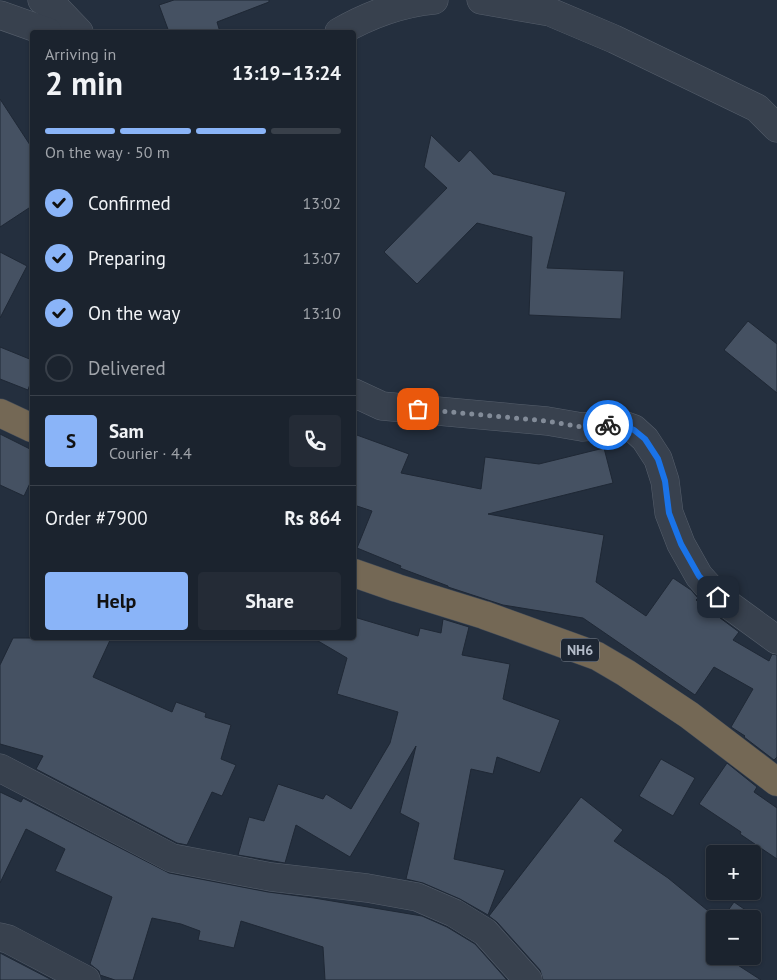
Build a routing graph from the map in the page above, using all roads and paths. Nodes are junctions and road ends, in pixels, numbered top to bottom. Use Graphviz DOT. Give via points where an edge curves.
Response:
graph roads {
  1 [pos="434,0"];
  2 [pos="481,0"];
  3 [pos="0,15"];
  4 [pos="50,18"];
  5 [pos="75,30"];
  6 [pos="343,30"];
  7 [pos="777,128"];
  8 [pos="356,394"];
  9 [pos="0,413"];
  10 [pos="30,427"];
  11 [pos="356,574"];
  12 [pos="777,640"];
  13 [pos="0,768"];
  14 [pos="777,782"];
  15 [pos="0,937"];
  16 [pos="86,980"];
  17 [pos="528,980"];
  1 -- 6 [label="street" via="384,11"];
  2 -- 7 [label="street" via="550,12 614,39 757,108"];
  3 -- 4 [label="street"];
  4 -- 5 [label="street"];
  8 -- 12 [label="street" via="382,406 582,427 620,424 634,430 645,439 658,459 669,513 699,576 718,597"];
  9 -- 10 [label="highway"];
  11 -- 14 [label="highway, NH6" via="597,656 689,715"];
  13 -- 17 [label="street" via="172,858 271,877 417,897 454,913 485,932"];
  15 -- 16 [label="street"];
}
